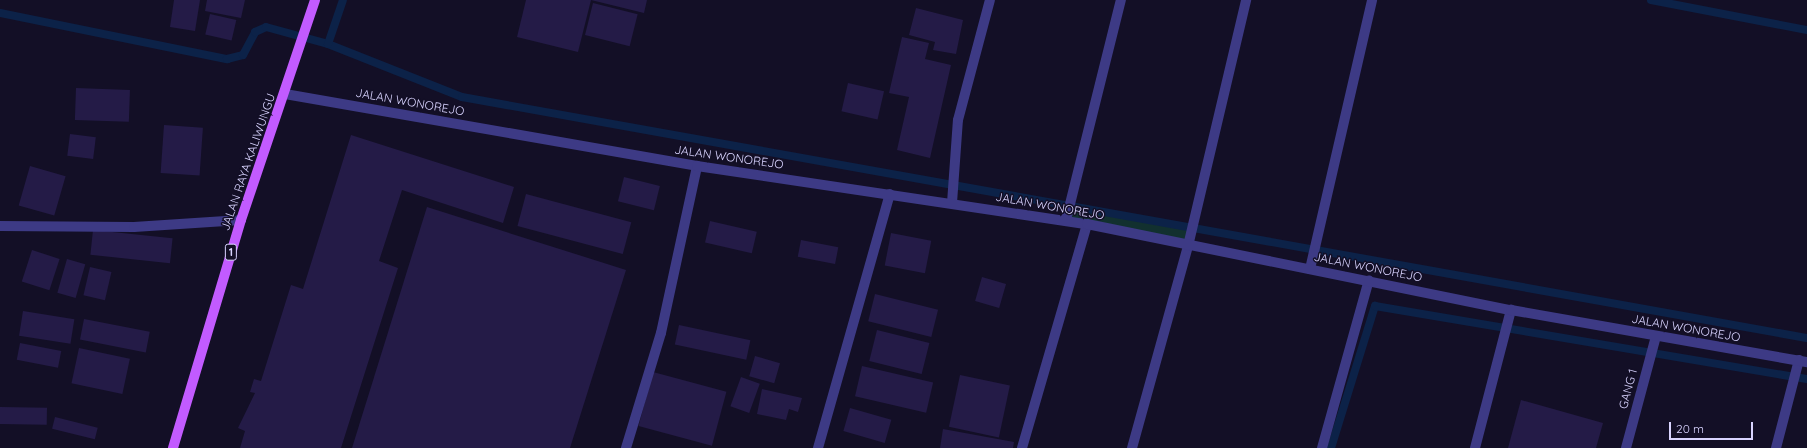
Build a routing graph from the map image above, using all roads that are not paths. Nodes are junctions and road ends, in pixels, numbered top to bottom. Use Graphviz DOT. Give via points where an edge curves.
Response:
graph roads {
  1 [pos="315,0"];
  2 [pos="990,0"];
  3 [pos="1121,0"];
  4 [pos="1246,0"];
  5 [pos="1372,0"];
  6 [pos="285,94"];
  7 [pos="697,166"];
  8 [pos="890,194"];
  9 [pos="952,198"];
  10 [pos="241,220"];
  11 [pos="1066,220"];
  12 [pos="1087,224"];
  13 [pos="0,226"];
  14 [pos="1188,246"];
  15 [pos="1310,269"];
  16 [pos="1369,280"];
  17 [pos="1511,310"];
  18 [pos="1655,340"];
  19 [pos="1803,361"];
  20 [pos="173,448"];
  21 [pos="626,448"];
  22 [pos="818,448"];
  23 [pos="1022,448"];
  24 [pos="1132,448"];
  25 [pos="1322,448"];
  26 [pos="1475,448"];
  27 [pos="1626,448"];
  28 [pos="1776,448"];
  1 -- 6 [label="main road, JALAN RAYA KALIWUNGU / 1"];
  2 -- 9 [label="street" via="958,120"];
  3 -- 11 [label="street"];
  4 -- 14 [label="street"];
  5 -- 15 [label="street"];
  6 -- 7 [label="street, JALAN WONOREJO"];
  6 -- 10 [label="main road, JALAN RAYA KALIWUNGU / 1"];
  7 -- 8 [label="street, JALAN WONOREJO"];
  7 -- 21 [label="street" via="661,333"];
  8 -- 9 [label="street, JALAN WONOREJO"];
  8 -- 22 [label="street"];
  9 -- 11 [label="street, JALAN WONOREJO"];
  10 -- 13 [label="street" via="134,227"];
  10 -- 20 [label="main road, JALAN RAYA KALIWUNGU / 1"];
  11 -- 12 [label="street, JALAN WONOREJO"];
  12 -- 14 [label="street, JALAN WONOREJO"];
  12 -- 23 [label="street"];
  14 -- 15 [label="street, JALAN WONOREJO"];
  14 -- 24 [label="street"];
  15 -- 16 [label="street, JALAN WONOREJO"];
  16 -- 17 [label="street, JALAN WONOREJO"];
  16 -- 25 [label="street"];
  17 -- 18 [label="street, JALAN WONOREJO"];
  17 -- 26 [label="street"];
  18 -- 19 [label="street, JALAN WONOREJO"];
  18 -- 27 [label="street, GANG 1"];
  19 -- 28 [label="street" via="1797,372"];
}
